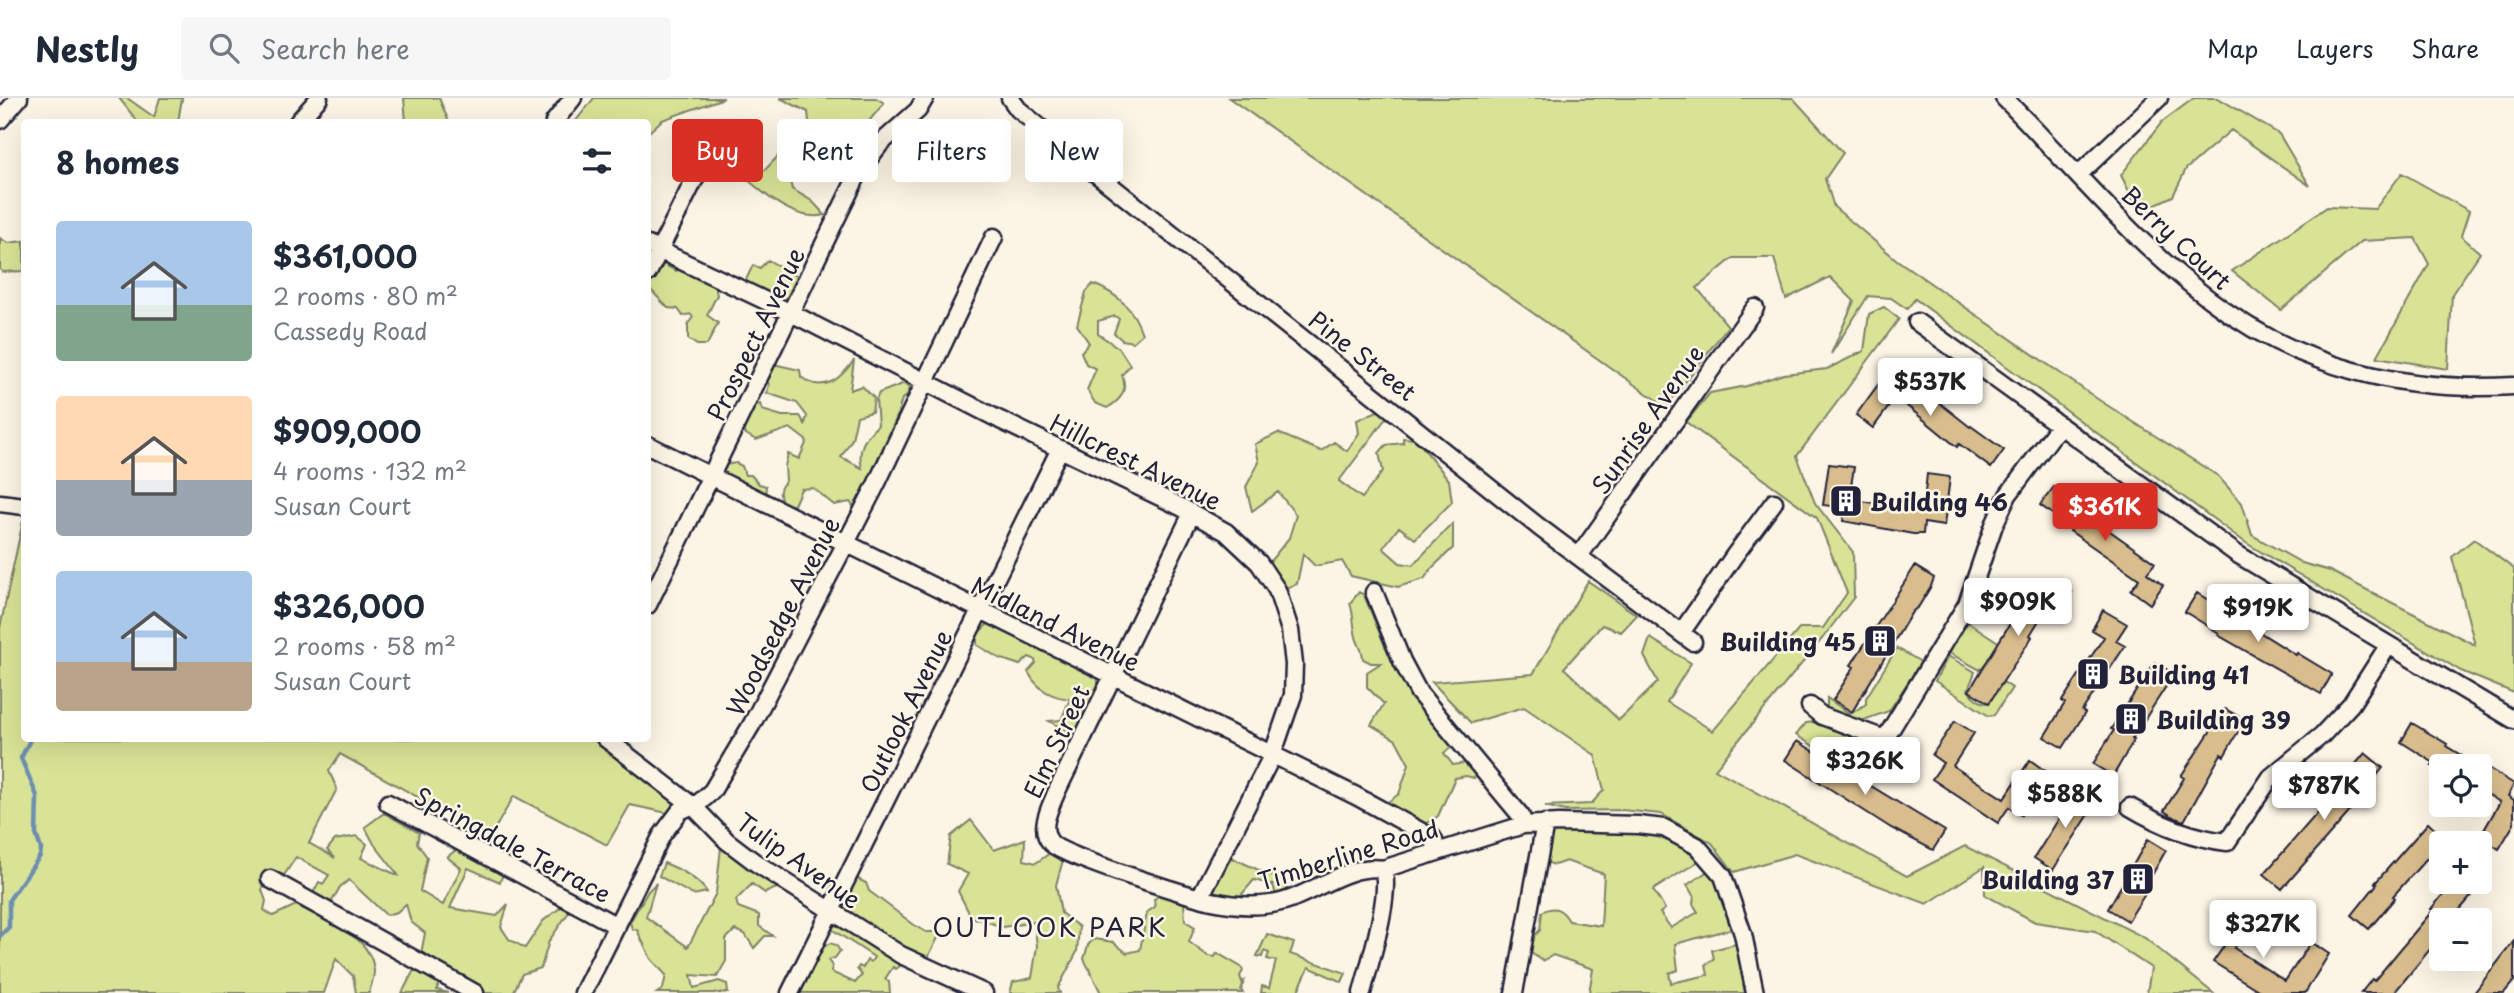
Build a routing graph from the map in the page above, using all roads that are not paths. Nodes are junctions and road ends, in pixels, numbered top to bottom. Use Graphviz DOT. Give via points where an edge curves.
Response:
graph roads {
  1 [pos="19,98"];
  2 [pos="319,98"];
  3 [pos="573,98"];
  4 [pos="925,98"];
  5 [pos="1010,98"];
  6 [pos="2004,98"];
  7 [pos="2159,98"];
  8 [pos="0,118"];
  9 [pos="301,119"];
  10 [pos="556,119"];
  11 [pos="2078,174"];
  12 [pos="690,182"];
  13 [pos="994,237"];
  14 [pos="653,248"];
  15 [pos="1755,308"];
  16 [pos="791,313"];
  17 [pos="1917,322"];
  18 [pos="925,382"];
  19 [pos="2514,386"];
  20 [pos="2060,425"];
  21 [pos="651,447"];
  22 [pos="1060,449"];
  23 [pos="711,478"];
  24 [pos="1774,502"];
  25 [pos="0,503"];
  26 [pos="21,506"];
  27 [pos="1192,513"];
  28 [pos="844,544"];
  29 [pos="1579,556"];
  30 [pos="1374,592"];
  31 [pos="651,599"];
  32 [pos="979,611"];
  33 [pos="2388,646"];
  34 [pos="1112,674"];
  35 [pos="1810,706"];
  36 [pos="2514,720"];
  37 [pos="610,742"];
  38 [pos="1272,756"];
  39 [pos="388,803"];
  40 [pos="693,806"];
  41 [pos="2130,807"];
  42 [pos="1545,824"];
  43 [pos="1523,825"];
  44 [pos="1048,839"];
  45 [pos="1437,850"];
  46 [pos="1383,869"];
  47 [pos="270,879"];
  48 [pos="1199,897"];
  49 [pos="830,911"];
  50 [pos="617,926"];
  51 [pos="475,993"];
  52 [pos="583,993"];
  53 [pos="790,993"];
  54 [pos="984,993"];
  55 [pos="1362,993"];
  56 [pos="1514,993"];
  57 [pos="1755,993"];
  1 -- 8 [label="street"];
  2 -- 9 [label="street"];
  3 -- 10 [label="street"];
  4 -- 16 [label="street, Prospect Avenue" via="860,170"];
  5 -- 29 [label="street, Pine Street" via="1072,154"];
  6 -- 11 [label="street, Berry Court"];
  7 -- 11 [label="street"];
  11 -- 19 [label="street, Berry Court" via="2195,288 2290,347 2350,369 2408,383"];
  12 -- 14 [label="street"];
  13 -- 18 [label="street, Woodsedge Avenue"];
  14 -- 16 [label="street, Hillcrest Avenue"];
  15 -- 29 [label="street, Sunrise Avenue"];
  16 -- 18 [label="street, Hillcrest Avenue"];
  16 -- 23 [label="street, Prospect Avenue"];
  17 -- 20 [label="street"];
  18 -- 22 [label="street, Hillcrest Avenue"];
  18 -- 28 [label="street, Woodsedge Avenue"];
  20 -- 33 [label="street" via="2237,554"];
  20 -- 35 [label="street" via="2008,495 1967,604 1885,739 1822,716"];
  21 -- 23 [label="street, Midland Avenue"];
  22 -- 27 [label="street, Hillcrest Avenue"];
  22 -- 32 [label="street, Outlook Avenue"];
  23 -- 28 [label="street, Midland Avenue"];
  23 -- 31 [label="street, Prospect Avenue"];
  24 -- 29 [label="street, Pine Street" via="1687,638"];
  25 -- 26 [label="street"];
  27 -- 34 [label="street, Elm Street"];
  27 -- 38 [label="street, Hillcrest Avenue" via="1244,547 1272,582 1286,614 1294,650 1294,686"];
  28 -- 32 [label="street, Midland Avenue"];
  28 -- 40 [label="street, Woodsedge Avenue" via="733,759 708,797"];
  30 -- 43 [label="street" via="1419,694 1521,816"];
  32 -- 34 [label="street, Midland Avenue"];
  32 -- 49 [label="street, Outlook Avenue"];
  33 -- 36 [label="street"];
  33 -- 41 [label="street" via="2351,704 2272,777 2227,842 2201,839"];
  34 -- 38 [label="street, Midland Avenue"];
  34 -- 44 [label="street, Elm Street" via="1047,813"];
  37 -- 40 [label="street, Tulip Avenue"];
  38 -- 45 [label="street, Midland Avenue" via="1409,824 1433,838"];
  38 -- 48 [label="street, Hillcrest Avenue"];
  39 -- 50 [label="street, Springdale Terrace"];
  40 -- 49 [label="street, Tulip Avenue" via="737,848"];
  40 -- 50 [label="street, Woodsedge Avenue" via="676,814 662,835"];
  42 -- 43 [label="street, Timberline Road"];
  42 -- 56 [label="street"];
  42 -- 57 [label="street, Timberline Road" via="1654,826 1697,846 1727,885"];
  43 -- 45 [label="street, Timberline Road"];
  44 -- 48 [label="street, Timberline Road" via="1060,851"];
  45 -- 46 [label="street, Timberline Road"];
  46 -- 48 [label="street, Timberline Road" via="1354,873 1275,904 1232,904"];
  46 -- 55 [label="street" via="1382,908"];
  47 -- 51 [label="street"];
  49 -- 53 [label="street, Outlook Avenue"];
  49 -- 54 [label="street, Tulip Avenue" via="901,955"];
  50 -- 52 [label="street, Woodsedge Avenue"];
}
